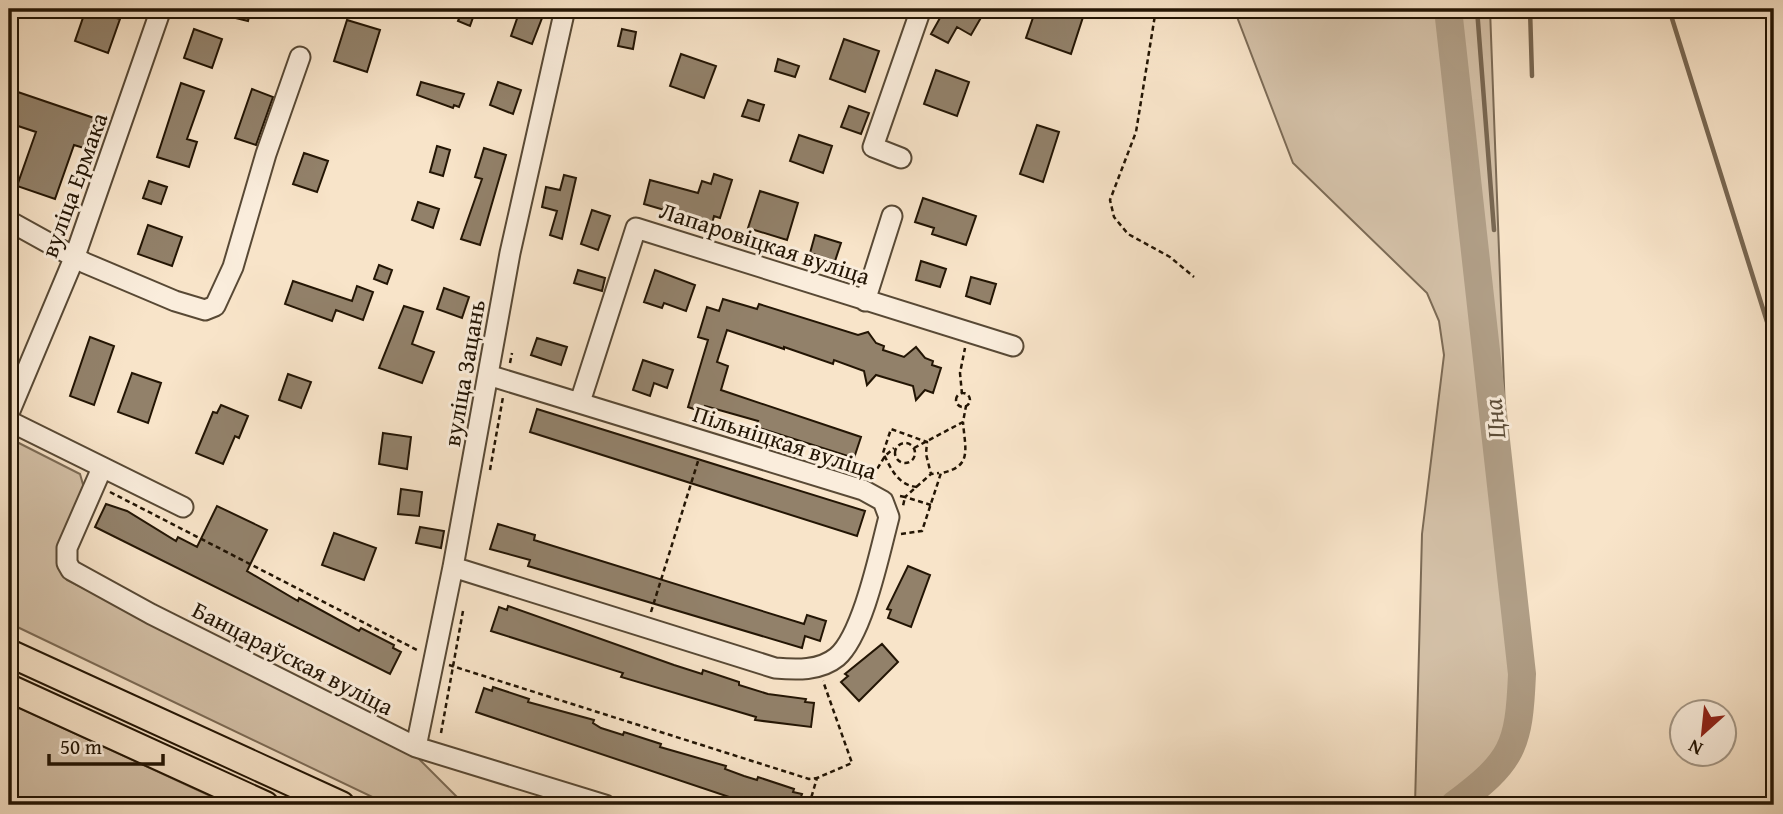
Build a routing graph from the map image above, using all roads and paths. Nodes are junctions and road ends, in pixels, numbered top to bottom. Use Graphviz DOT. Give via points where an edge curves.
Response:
graph roads {
  1 [pos="161,9"];
  2 [pos="565,9"];
  3 [pos="921,9"];
  4 [pos="1156,9"];
  5 [pos="300,57"];
  6 [pos="901,158"];
  7 [pos="892,216"];
  8 [pos="9,221"];
  9 [pos="75,256"];
  10 [pos="1194,277"];
  11 [pos="866,300"];
  12 [pos="968,332"];
  13 [pos="1013,346"];
  14 [pos="488,375"];
  15 [pos="962,394"];
  16 [pos="580,402"];
  17 [pos="966,406"];
  18 [pos="9,413"];
  19 [pos="9,421"];
  20 [pos="963,422"];
  21 [pos="704,441"];
  22 [pos="928,442"];
  23 [pos="914,447"];
  24 [pos="896,448"];
  25 [pos="885,456"];
  26 [pos="941,473"];
  27 [pos="931,474"];
  28 [pos="105,478"];
  29 [pos="917,487"];
  30 [pos="863,490"];
  31 [pos="892,493"];
  32 [pos="905,497"];
  33 [pos="931,506"];
  34 [pos="183,507"];
  35 [pos="902,509"];
  36 [pos="885,531"];
  37 [pos="453,568"];
  38 [pos="646,627"];
  39 [pos="9,653"];
  40 [pos="430,658"];
  41 [pos="817,667"];
  42 [pos="9,688"];
  43 [pos="419,737"];
  44 [pos="442,741"];
  45 [pos="817,778"];
  46 [pos="610,803"];
  47 [pos="265,805"];
  48 [pos="341,805"];
  49 [pos="629,805"];
  50 [pos="809,805"];
  1 -- 9 [label="street, вуліца Ермака"];
  2 -- 14 [label="street, вуліца Зацань" via="510,253"];
  3 -- 6 [label="street" via="873,147"];
  4 -- 10 [label="path" via="1136,132 1110,200 1114,217 1128,234 1170,257"];
  5 -- 9 [label="street" via="233,267 215,306 205,310 175,301"];
  7 -- 11 [label="street"];
  8 -- 9 [label="street"];
  9 -- 18 [label="street, вуліца Ермака"];
  11 -- 12 [label="street, Лапаровіцкая вуліца"];
  11 -- 16 [label="street, Лапаровіцкая вуліца" via="636,228"];
  12 -- 13 [label="street, Лапаровіцкая вуліца"];
  12 -- 15 [label="path" via="960,373"];
  14 -- 16 [label="street, Пільніцкая вуліца"];
  14 -- 37 [label="street, вуліца Зацань"];
  15 -- 17 [label="path" via="969,397"];
  15 -- 17 [label="path" via="956,402"];
  16 -- 21 [label="street, Пільніцкая вуліца"];
  17 -- 20 [label="path"];
  19 -- 28 [label="street"];
  20 -- 22 [label="path"];
  20 -- 26 [label="path" via="963,464"];
  21 -- 30 [label="street, Пільніцкая вуліца"];
  21 -- 38 [label="path"];
  22 -- 23 [label="path"];
  22 -- 25 [label="path" via="891,429"];
  22 -- 27 [label="path"];
  23 -- 24 [label="path" via="905,443"];
  23 -- 24 [label="path" via="914,458 905,463 896,458"];
  24 -- 25 [label="path"];
  25 -- 29 [label="path" via="900,481"];
  25 -- 30 [label="path"];
  26 -- 27 [label="path"];
  26 -- 33 [label="path"];
  27 -- 29 [label="path"];
  28 -- 34 [label="street"];
  28 -- 40 [label="path" via="106,490"];
  28 -- 43 [label="street, Банцараўская вуліца" via="67,548 71,570 151,614"];
  29 -- 32 [label="path"];
  30 -- 36 [label="street, Пільніцкая вуліца" via="884,501 889,517"];
  31 -- 32 [label="path"];
  32 -- 33 [label="path"];
  32 -- 35 [label="path"];
  33 -- 36 [label="path" via="922,531"];
  36 -- 41 [label="street, Пільніцкая вуліца" via="857,627 836,658"];
  37 -- 38 [label="street"];
  37 -- 40 [label="street, вуліца Зацань"];
  38 -- 41 [label="street" via="775,668 799,671"];
  39 -- 48 [label="highway"];
  40 -- 43 [label="street, вуліца Зацань"];
  40 -- 45 [label="path"];
  41 -- 45 [label="path" via="852,763"];
  42 -- 47 [label="highway"];
  43 -- 44 [label="path" via="441,733"];
  43 -- 46 [label="street, Банцараўская вуліца"];
  45 -- 50 [label="path"];
  46 -- 49 [label="path"];
}
